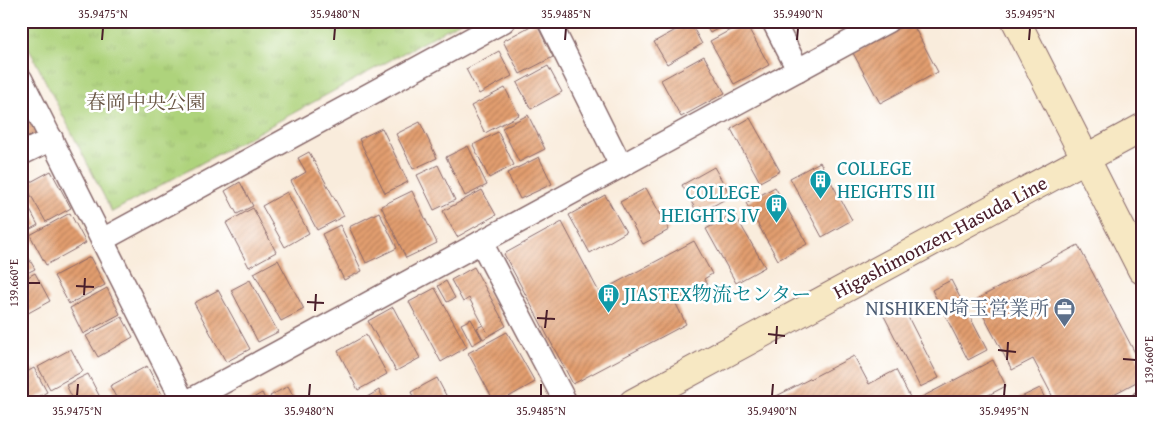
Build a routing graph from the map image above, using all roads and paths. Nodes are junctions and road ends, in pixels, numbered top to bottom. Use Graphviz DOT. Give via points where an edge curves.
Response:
graph roads {
  1 [pos="504,21"];
  2 [pos="549,21"];
  3 [pos="773,21"];
  4 [pos="888,21"];
  5 [pos="1016,21"];
  6 [pos="798,70"];
  7 [pos="21,79"];
  8 [pos="1142,128"];
  9 [pos="52,139"];
  10 [pos="21,154"];
  11 [pos="1086,158"];
  12 [pos="621,166"];
  13 [pos="102,240"];
  14 [pos="481,242"];
  15 [pos="1142,270"];
  16 [pos="184,403"];
  17 [pos="566,403"];
  18 [pos="633,403"];
  1 -- 13 [label="street"];
  2 -- 12 [label="street"];
  3 -- 6 [label="street"];
  4 -- 6 [label="street"];
  5 -- 11 [label="main road"];
  6 -- 12 [label="street"];
  7 -- 9 [label="street"];
  8 -- 11 [label="main road, Higashimonzen-Hasuda Line"];
  9 -- 10 [label="street"];
  9 -- 13 [label="street"];
  11 -- 15 [label="main road"];
  11 -- 18 [label="main road, Higashimonzen-Hasuda Line"];
  12 -- 14 [label="street"];
  13 -- 16 [label="street"];
  14 -- 16 [label="street"];
  14 -- 17 [label="street"];
}
